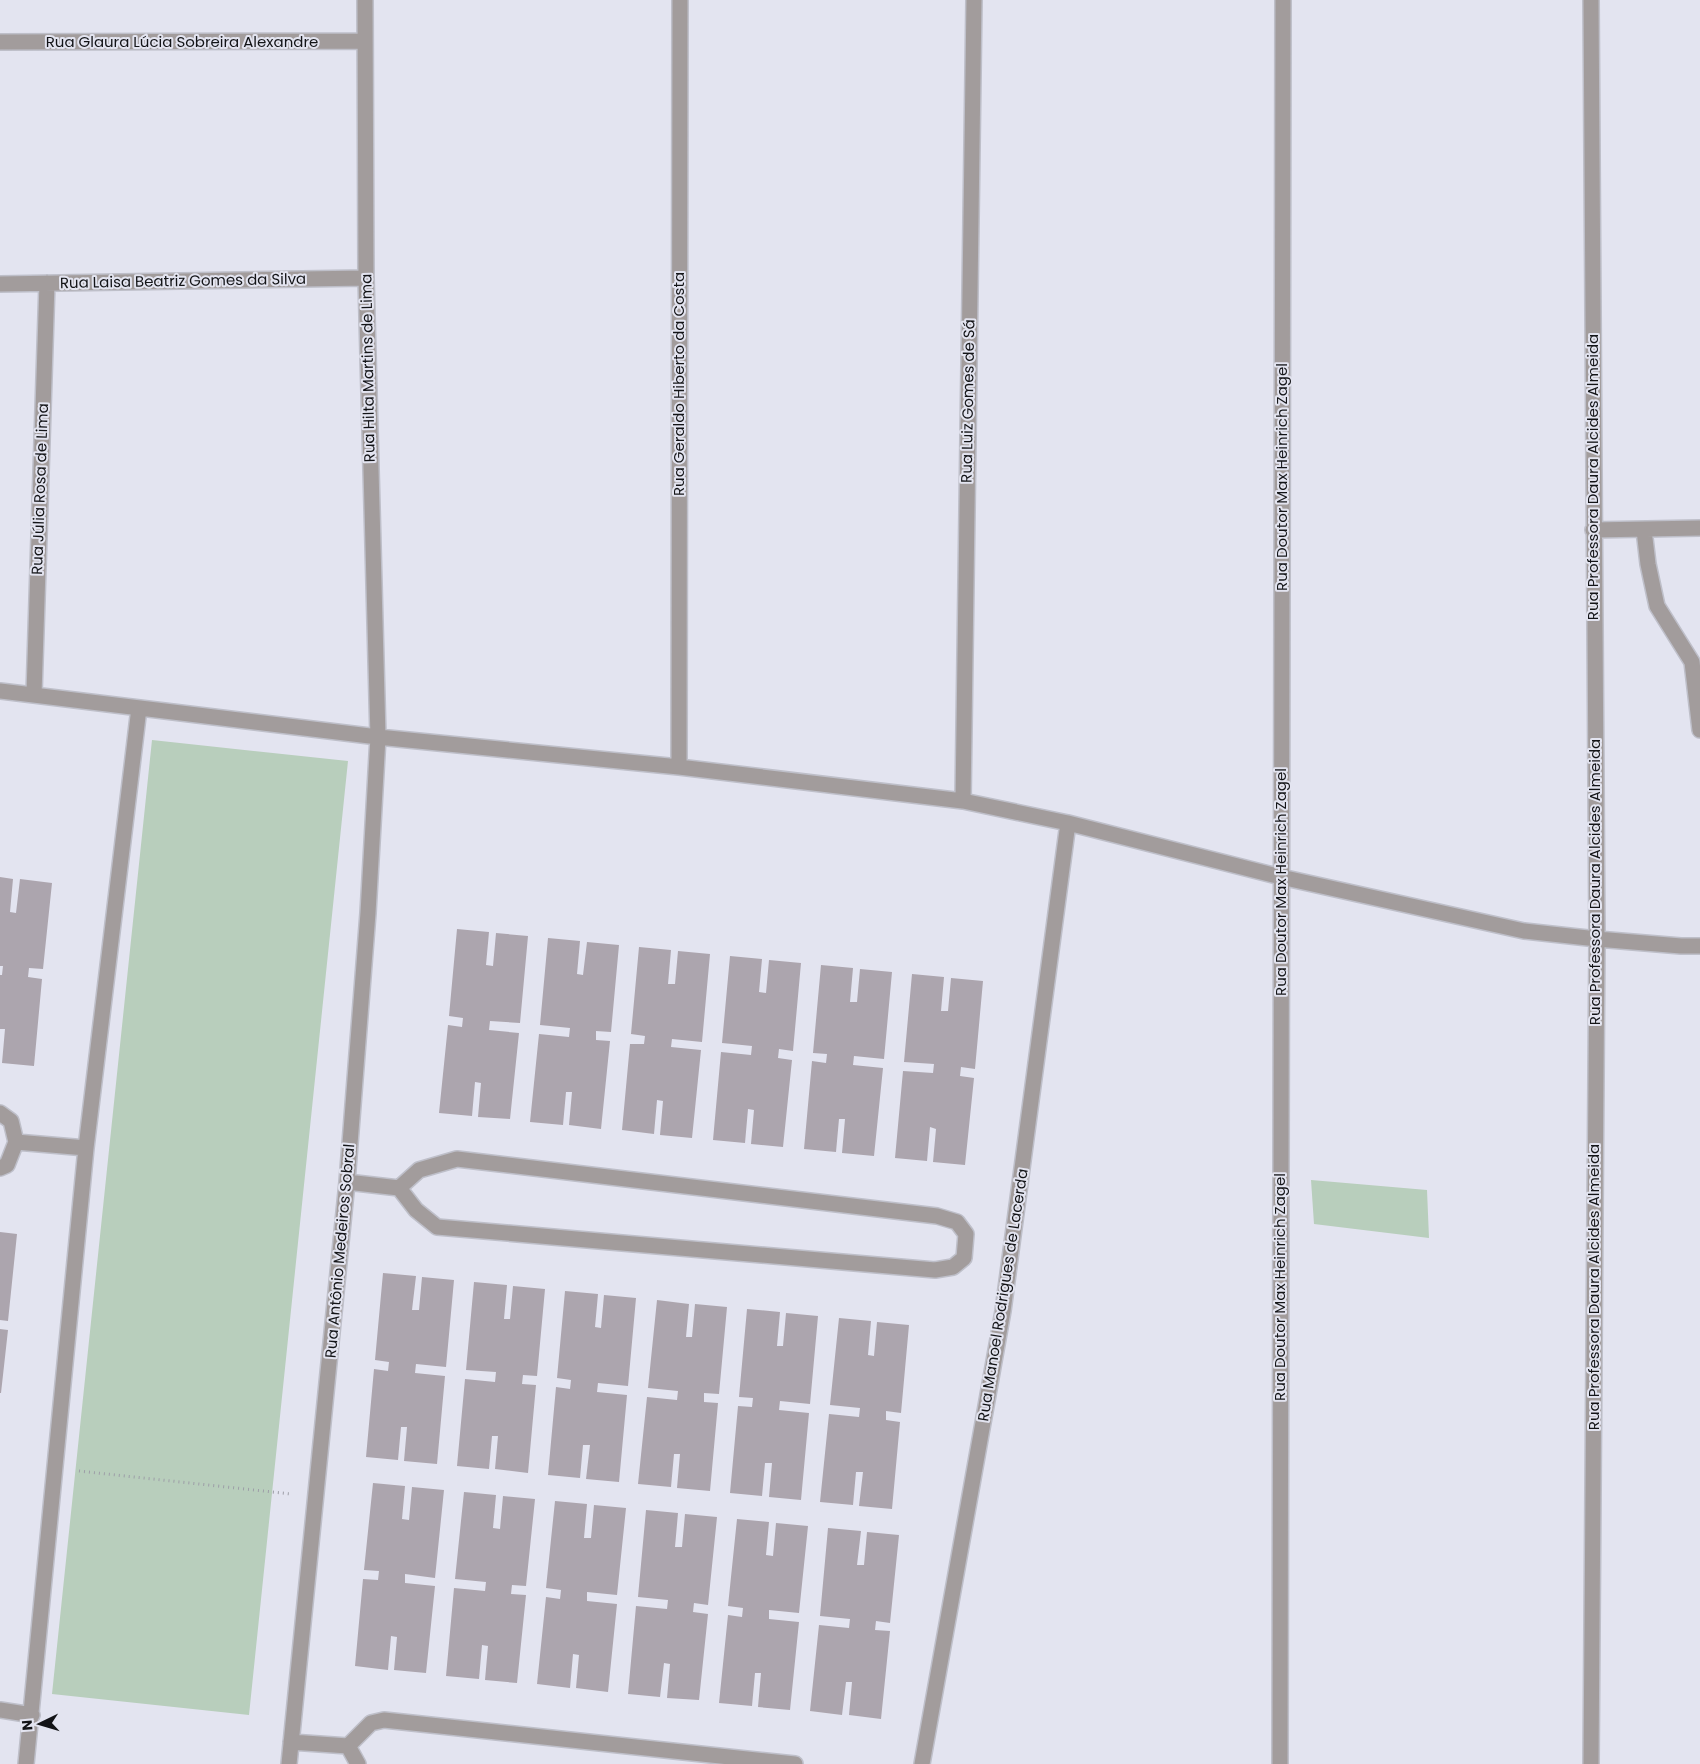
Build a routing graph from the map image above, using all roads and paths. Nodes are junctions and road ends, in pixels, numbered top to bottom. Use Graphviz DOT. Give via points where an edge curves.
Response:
graph roads {
  1 [pos="364,0"];
  2 [pos="680,0"];
  3 [pos="974,0"];
  4 [pos="1283,0"];
  5 [pos="1591,0"];
  6 [pos="364,41"];
  7 [pos="0,42"];
  8 [pos="366,278"];
  9 [pos="47,283"];
  10 [pos="0,284"];
  11 [pos="1700,528"];
  12 [pos="1593,530"];
  13 [pos="1644,530"];
  14 [pos="0,691"];
  15 [pos="34,694"];
  16 [pos="139,708"];
  17 [pos="1700,730"];
  18 [pos="378,736"];
  19 [pos="679,767"];
  20 [pos="963,801"];
  21 [pos="1068,823"];
  22 [pos="1281,878"];
  23 [pos="1596,939"];
  24 [pos="1700,946"];
  25 [pos="0,1113"];
  26 [pos="16,1142"];
  27 [pos="86,1148"];
  28 [pos="0,1168"];
  29 [pos="347,1182"];
  30 [pos="399,1188"];
  31 [pos="56,1468"];
  32 [pos="316,1497"];
  33 [pos="0,1710"];
  34 [pos="32,1715"];
  35 [pos="291,1742"];
  36 [pos="348,1746"];
  37 [pos="26,1764"];
  38 [pos="289,1764"];
  39 [pos="358,1764"];
  40 [pos="795,1764"];
  41 [pos="922,1764"];
  42 [pos="1280,1764"];
  43 [pos="1591,1764"];
  1 -- 6 [label="street, Rua Hilta Martins de Lima"];
  2 -- 19 [label="street, Rua Geraldo Hiberto da Costa"];
  3 -- 20 [label="street, Rua Luiz Gomes de Sá"];
  4 -- 22 [label="street, Rua Doutor Max Heinrich Zagel"];
  5 -- 12 [label="street, Rua Professora Daura Alcides Almeida"];
  6 -- 7 [label="street, Rua Glaura Lúcia Sobreira Alexandre"];
  6 -- 8 [label="street, Rua Hilta Martins de Lima"];
  8 -- 9 [label="street, Rua Laisa Beatriz Gomes da Silva"];
  8 -- 18 [label="street, Rua Hilta Martins de Lima"];
  9 -- 10 [label="street, Rua Laisa Beatriz Gomes da Silva"];
  9 -- 15 [label="street, Rua Júlia Rosa de Lima"];
  11 -- 13 [label="street"];
  12 -- 13 [label="street"];
  12 -- 23 [label="street, Rua Professora Daura Alcides Almeida"];
  13 -- 17 [label="street" via="1657,606 1692,662"];
  14 -- 15 [label="street"];
  15 -- 16 [label="street"];
  16 -- 18 [label="street"];
  16 -- 27 [label="street"];
  18 -- 19 [label="street"];
  18 -- 29 [label="street, Rua Antônio Medeiros Sobral"];
  19 -- 20 [label="street"];
  20 -- 21 [label="street"];
  21 -- 22 [label="street"];
  21 -- 41 [label="street, Rua Manoel Rodrigues de Lacerda" via="1003,1311"];
  22 -- 23 [label="street" via="1524,931"];
  22 -- 42 [label="street, Rua Doutor Max Heinrich Zagel"];
  23 -- 24 [label="street"];
  23 -- 43 [label="street, Rua Professora Daura Alcides Almeida"];
  25 -- 26 [label="street" via="11,1121"];
  26 -- 27 [label="street"];
  26 -- 28 [label="street" via="7,1165"];
  27 -- 31 [label="street"];
  29 -- 30 [label="street"];
  29 -- 32 [label="street, Rua Antônio Medeiros Sobral"];
  30 -- 30 [label="street" via="419,1170 457,1159 937,1216 957,1222 966,1234 964,1258 953,1267 935,1270 437,1227 416,1210"];
  31 -- 32 [label="path"];
  31 -- 34 [label="street"];
  32 -- 35 [label="street, Rua Antônio Medeiros Sobral"];
  33 -- 34 [label="street"];
  34 -- 37 [label="street"];
  35 -- 36 [label="street"];
  35 -- 38 [label="street, Rua Antônio Medeiros Sobral"];
  36 -- 39 [label="street"];
  36 -- 40 [label="street" via="371,1723 384,1720"];
}
